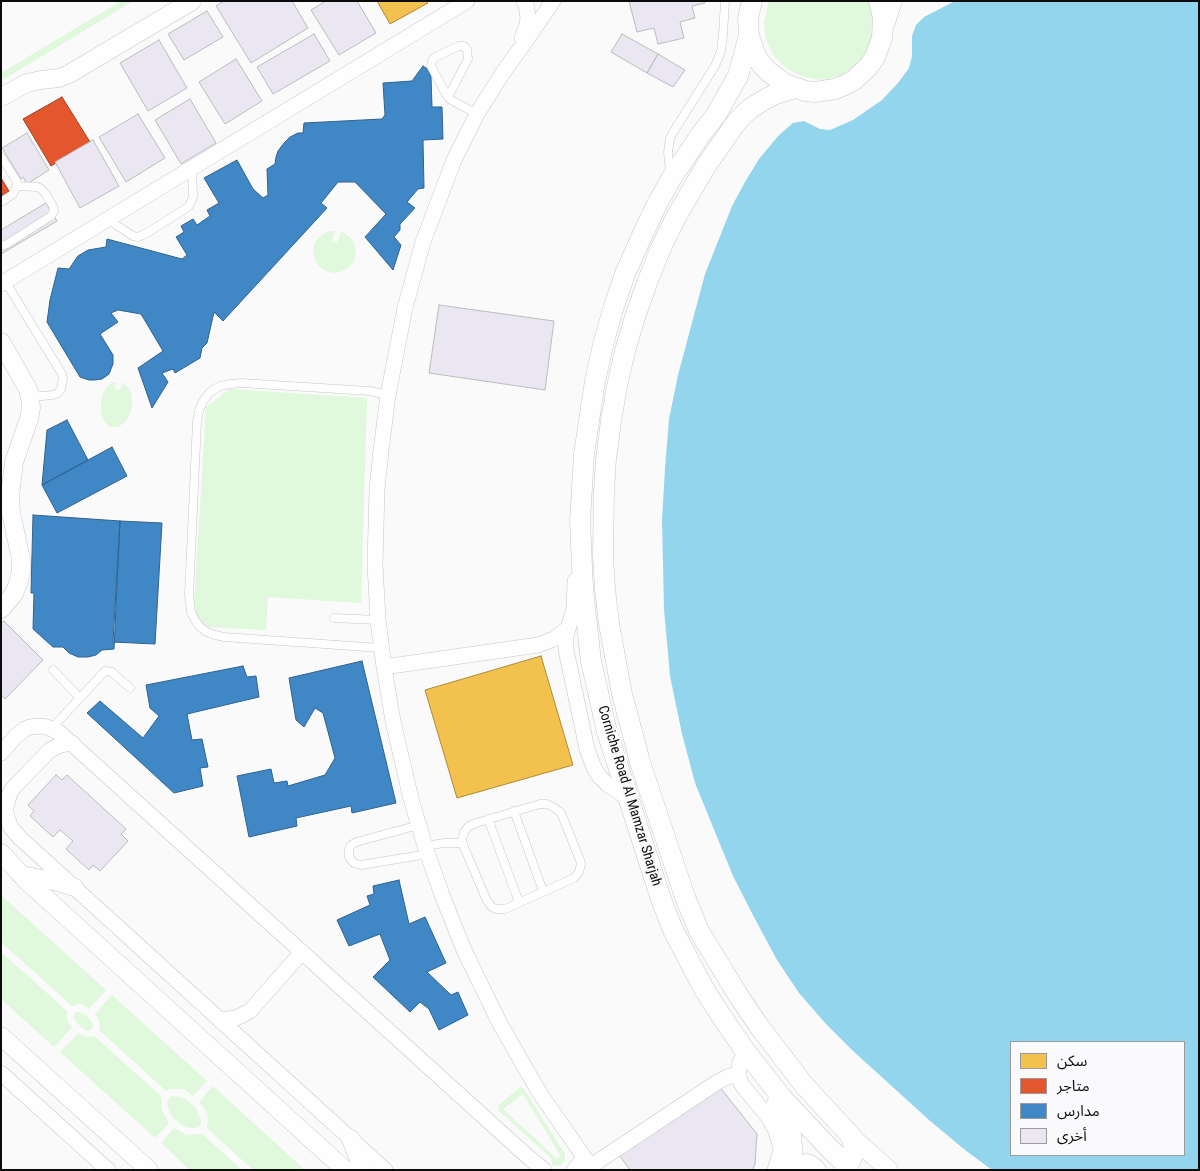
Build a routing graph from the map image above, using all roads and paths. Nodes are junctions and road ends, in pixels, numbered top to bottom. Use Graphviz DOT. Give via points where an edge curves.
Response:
graph roads {
  1 [pos="192,1"];
  2 [pos="467,1"];
  3 [pos="725,1"];
  4 [pos="752,1"];
  5 [pos="879,1"];
  6 [pos="893,1"];
  7 [pos="552,2"];
  8 [pos="525,3"];
  9 [pos="883,28"];
  10 [pos="749,36"];
  11 [pos="515,56"];
  12 [pos="795,88"];
  13 [pos="1,97"];
  14 [pos="448,97"];
  15 [pos="477,114"];
  16 [pos="1,157"];
  17 [pos="192,168"];
  18 [pos="671,179"];
  19 [pos="16,186"];
  20 [pos="1,202"];
  21 [pos="107,220"];
  22 [pos="1,246"];
  23 [pos="3,283"];
  24 [pos="1,342"];
  25 [pos="388,395"];
  26 [pos="30,397"];
  27 [pos="581,555"];
  28 [pos="1,609"];
  29 [pos="334,618"];
  30 [pos="378,620"];
  31 [pos="568,629"];
  32 [pos="538,645"];
  33 [pos="381,648"];
  34 [pos="567,657"];
  35 [pos="384,667"];
  36 [pos="53,670"];
  37 [pos="130,688"];
  38 [pos="80,698"];
  39 [pos="52,728"];
  40 [pos="72,743"];
  41 [pos="2,752"];
  42 [pos="630,800"];
  43 [pos="514,811"];
  44 [pos="488,819"];
  45 [pos="419,825"];
  46 [pos="462,843"];
  47 [pos="427,850"];
  48 [pos="1,853"];
  49 [pos="21,875"];
  50 [pos="74,887"];
  51 [pos="543,891"];
  52 [pos="519,902"];
  53 [pos="302,952"];
  54 [pos="250,1011"];
  55 [pos="220,1020"];
  56 [pos="1,1036"];
  57 [pos="245,1043"];
  58 [pos="746,1052"];
  59 [pos="781,1056"];
  60 [pos="761,1072"];
  61 [pos="1,1073"];
  62 [pos="738,1074"];
  63 [pos="851,1136"];
  64 [pos="351,1139"];
  65 [pos="525,1163"];
  66 [pos="95,1164"];
  67 [pos="589,1165"];
  68 [pos="849,1168"];
  69 [pos="108,1170"];
  70 [pos="149,1170"];
  71 [pos="345,1170"];
  72 [pos="363,1170"];
  73 [pos="385,1170"];
  74 [pos="544,1170"];
  75 [pos="574,1170"];
  76 [pos="775,1170"];
  77 [pos="790,1170"];
  78 [pos="816,1170"];
  79 [pos="889,1170"];
  1 -- 13 [label="street" via="69,74 26,83"];
  2 -- 17 [label="street"];
  3 -- 18 [label="lane" via="718,59 670,138"];
  4 -- 10 [label="main road" via="748,18"];
  5 -- 9 [label="main road"];
  6 -- 9 [label="street"];
  7 -- 8 [label="street" via="542,5"];
  7 -- 11 [label="street"];
  8 -- 11 [label="street" via="527,25"];
  9 -- 12 [label="main road" via="875,57 854,80 825,91"];
  10 -- 12 [label="main road" via="756,56 768,72"];
  10 -- 18 [label="main road, Corniche Road Al Mamzar Sharjah" via="738,76 729,93"];
  11 -- 15 [label="street"];
  12 -- 59 [label="main road, Corniche Road Al Mamzar Sharjah" via="764,100 741,117 698,180 660,250 635,316 617,386 606,458 603,524 605,589 614,659 630,728 664,835 699,931"];
  14 -- 14 [label="lane" via="431,63 435,57 464,46 468,59"];
  14 -- 15 [label="lane"];
  15 -- 25 [label="street" via="450,168 423,242 404,308"];
  16 -- 19 [label="lane" via="16,180"];
  17 -- 21 [label="street"];
  17 -- 21 [label="lane" via="193,197 189,206 147,234 133,236"];
  18 -- 27 [label="main road, Corniche Road Al Mamzar Sharjah" via="625,274 603,345 584,454"];
  19 -- 20 [label="lane" via="12,195"];
  19 -- 22 [label="lane" via="40,188 54,212"];
  21 -- 23 [label="street"];
  23 -- 26 [label="lane" via="62,374 63,384 58,393"];
  24 -- 26 [label="street"];
  25 -- 30 [label="street" via="376,507"];
  25 -- 33 [label="lane" via="370,391 242,383 220,386 210,392 203,401 197,422 189,595 195,620 200,627 215,635"];
  26 -- 28 [label="street" via="29,419 14,462 10,496 21,572 13,595"];
  27 -- 31 [label="street"];
  27 -- 42 [label="main road, Corniche Road Al Mamzar Sharjah" via="586,625 598,697 617,767"];
  29 -- 30 [label="lane"];
  30 -- 33 [label="street"];
  31 -- 32 [label="street"];
  31 -- 34 [label="street"];
  32 -- 34 [label="street" via="554,648"];
  32 -- 35 [label="street"];
  33 -- 35 [label="street"];
  34 -- 42 [label="street" via="590,759 604,780"];
  35 -- 45 [label="street" via="401,760"];
  36 -- 38 [label="lane"];
  37 -- 38 [label="lane" via="112,672 105,671"];
  38 -- 39 [label="lane"];
  39 -- 40 [label="street"];
  39 -- 41 [label="street" via="25,729"];
  40 -- 50 [label="street" via="55,747 46,754 14,787 6,807 8,822 15,834"];
  40 -- 53 [label="street"];
  42 -- 58 [label="main road, Corniche Road Al Mamzar Sharjah" via="672,930 704,989"];
  43 -- 44 [label="lane"];
  43 -- 51 [label="lane"];
  43 -- 51 [label="lane" via="540,804 555,808 561,813 580,860 577,876"];
  44 -- 46 [label="lane" via="466,829"];
  44 -- 52 [label="lane"];
  45 -- 47 [label="street"];
  45 -- 47 [label="lane" via="356,842 349,850 349,857 361,865"];
  46 -- 47 [label="lane" via="444,844"];
  46 -- 52 [label="lane" via="489,904 500,910"];
  47 -- 67 [label="street" via="464,950 499,1022 539,1092"];
  48 -- 49 [label="street"];
  49 -- 50 [label="street"];
  49 -- 71 [label="street"];
  50 -- 55 [label="street"];
  51 -- 52 [label="lane"];
  53 -- 54 [label="street"];
  53 -- 65 [label="street"];
  54 -- 55 [label="street" via="236,1018"];
  54 -- 57 [label="street"];
  55 -- 57 [label="street"];
  56 -- 70 [label="street"];
  57 -- 64 [label="street"];
  58 -- 60 [label="main road, Corniche Road Al Mamzar Sharjah"];
  58 -- 62 [label="street"];
  59 -- 60 [label="main road"];
  59 -- 63 [label="main road, Corniche Road Al Mamzar Sharjah"];
  60 -- 68 [label="main road, Corniche Road Al Mamzar Sharjah"];
  60 -- 77 [label="main road" via="791,1133"];
  61 -- 66 [label="street"];
  62 -- 67 [label="street" via="716,1083"];
  62 -- 76 [label="street" via="742,1085 776,1131 780,1153"];
  63 -- 68 [label="main road" via="854,1148"];
  63 -- 79 [label="street, Corniche Road Al Mamzar Sharjah"];
  64 -- 72 [label="street"];
  64 -- 73 [label="street"];
  65 -- 74 [label="street"];
  66 -- 69 [label="street"];
  67 -- 75 [label="street"];
  77 -- 78 [label="main road" via="807,1164"];
}
